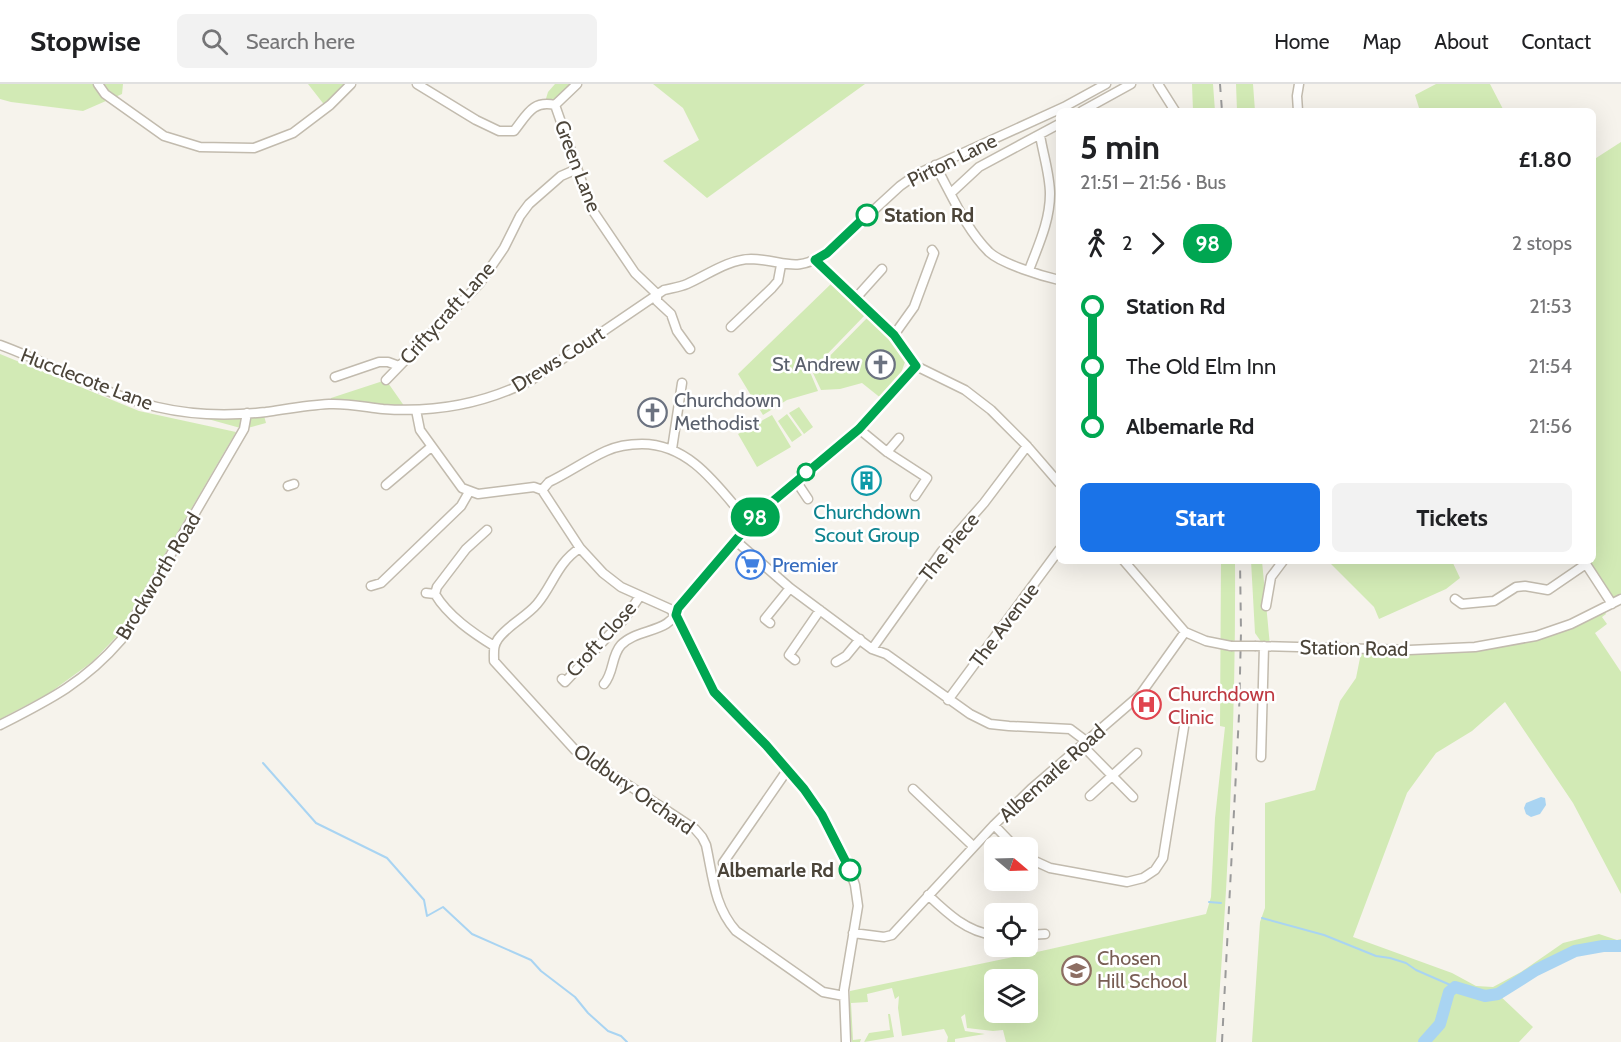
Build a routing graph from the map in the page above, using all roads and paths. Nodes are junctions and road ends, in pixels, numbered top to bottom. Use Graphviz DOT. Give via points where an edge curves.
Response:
graph roads {
  1 [pos="98,84"];
  2 [pos="351,84"];
  3 [pos="417,84"];
  4 [pos="577,84"];
  5 [pos="1106,84"];
  6 [pos="1131,84"];
  7 [pos="1158,84"];
  8 [pos="1299,84"];
  9 [pos="555,105"];
  10 [pos="1063,108"];
  11 [pos="1087,108"];
  12 [pos="1173,108"];
  13 [pos="1298,108"];
  14 [pos="1056,111"];
  15 [pos="1056,126"];
  16 [pos="1040,135"];
  17 [pos="934,165"];
  18 [pos="577,169"];
  19 [pos="951,193"];
  20 [pos="935,253"];
  21 [pos="815,260"];
  22 [pos="781,265"];
  23 [pos="1029,270"];
  24 [pos="876,271"];
  25 [pos="1056,279"];
  26 [pos="657,294"];
  27 [pos="855,299"];
  28 [pos="731,327"];
  29 [pos="894,335"];
  30 [pos="0,345"];
  31 [pos="690,349"];
  32 [pos="399,366"];
  33 [pos="916,366"];
  34 [pos="335,377"];
  35 [pos="386,380"];
  36 [pos="682,383"];
  37 [pos="416,410"];
  38 [pos="247,413"];
  39 [pos="859,429"];
  40 [pos="899,438"];
  41 [pos="1027,446"];
  42 [pos="431,447"];
  43 [pos="672,449"];
  44 [pos="887,452"];
  45 [pos="1056,480"];
  46 [pos="796,481"];
  47 [pos="386,485"];
  48 [pos="542,490"];
  49 [pos="469,492"];
  50 [pos="915,496"];
  51 [pos="808,499"];
  52 [pos="750,524"];
  53 [pos="483,530"];
  54 [pos="736,541"];
  55 [pos="580,548"];
  56 [pos="1056,554"];
  57 [pos="1127,564"];
  58 [pos="1282,564"];
  59 [pos="1582,564"];
  60 [pos="1586,564"];
  61 [pos="371,586"];
  62 [pos="790,588"];
  63 [pos="640,596"];
  64 [pos="1621,599"];
  65 [pos="1612,603"];
  66 [pos="1461,605"];
  67 [pos="1266,606"];
  68 [pos="820,610"];
  69 [pos="676,615"];
  70 [pos="765,618"];
  71 [pos="1185,632"];
  72 [pos="860,639"];
  73 [pos="494,646"];
  74 [pos="1260,646"];
  75 [pos="872,649"];
  76 [pos="789,655"];
  77 [pos="836,662"];
  78 [pos="562,679"];
  79 [pos="610,680"];
  80 [pos="948,700"];
  81 [pos="0,725"];
  82 [pos="1184,727"];
  83 [pos="1084,743"];
  84 [pos="1137,753"];
  85 [pos="1261,757"];
  86 [pos="788,769"];
  87 [pos="1113,776"];
  88 [pos="912,789"];
  89 [pos="1090,796"];
  90 [pos="1133,797"];
  91 [pos="994,825"];
  92 [pos="1005,837"];
  93 [pos="973,846"];
  94 [pos="723,863"];
  95 [pos="1038,863"];
  96 [pos="928,895"];
  97 [pos="984,932"];
  98 [pos="854,933"];
  99 [pos="1045,934"];
  100 [pos="1038,936"];
  101 [pos="844,996"];
  102 [pos="846,1042"];
  1 -- 2 [label="street" via="105,94 164,136 200,147 254,148 293,133"];
  3 -- 9 [label="street" via="499,131 514,131 535,105"];
  4 -- 9 [label="street"];
  5 -- 10 [label="street, Pirton Lane"];
  6 -- 11 [label="street"];
  7 -- 12 [label="street"];
  8 -- 13 [label="street"];
  9 -- 18 [label="street, Green Lane"];
  14 -- 17 [label="street, Pirton Lane"];
  15 -- 16 [label="street"];
  16 -- 19 [label="street" via="979,167"];
  16 -- 23 [label="street" via="1049,206"];
  17 -- 19 [label="street"];
  17 -- 21 [label="street, Pirton Lane" via="900,186"];
  18 -- 26 [label="street, Green Lane" via="591,208 610,239 635,273"];
  18 -- 32 [label="street, Criftycraft Lane" via="561,176 529,204 480,284"];
  19 -- 23 [label="street" via="959,213 990,253"];
  20 -- 29 [label="street" via="914,307"];
  21 -- 22 [label="street"];
  21 -- 27 [label="street"];
  22 -- 26 [label="street" via="750,259 735,262"];
  22 -- 28 [label="street" via="778,281"];
  23 -- 25 [label="street"];
  24 -- 27 [label="street"];
  26 -- 31 [label="street, Green Lane" via="657,302 671,314"];
  26 -- 37 [label="street, Drews Court" via="514,389 466,405"];
  27 -- 29 [label="street"];
  29 -- 33 [label="street"];
  30 -- 38 [label="street, Hucclecote Lane" via="110,392 156,407"];
  32 -- 34 [label="street" via="379,362"];
  32 -- 35 [label="street, Criftycraft Lane"];
  33 -- 39 [label="street"];
  33 -- 41 [label="street" via="965,390"];
  36 -- 43 [label="street"];
  37 -- 38 [label="street, Drews Court" via="330,404"];
  37 -- 42 [label="street" via="420,430"];
  38 -- 81 [label="street, Brockworth Road" via="244,429 121,640 80,680"];
  39 -- 44 [label="street"];
  39 -- 46 [label="street"];
  40 -- 44 [label="street"];
  41 -- 45 [label="street"];
  41 -- 75 [label="street, The Piece" via="942,551"];
  42 -- 47 [label="street"];
  42 -- 49 [label="street"];
  43 -- 48 [label="street" via="634,444 606,450 549,482"];
  43 -- 52 [label="street" via="696,463"];
  44 -- 50 [label="street" via="927,478"];
  46 -- 51 [label="street"];
  46 -- 52 [label="street"];
  48 -- 49 [label="street" via="534,487"];
  48 -- 55 [label="street"];
  49 -- 61 [label="street" via="461,506 381,583"];
  52 -- 54 [label="street"];
  53 -- 73 [label="street" via="431,594 469,630"];
  54 -- 62 [label="street"];
  54 -- 69 [label="street"];
  55 -- 63 [label="street" via="603,573"];
  55 -- 73 [label="street" via="555,574 537,603"];
  56 -- 80 [label="street, The Avenue"];
  57 -- 71 [label="street, Station Road"];
  58 -- 67 [label="street" via="1271,577"];
  59 -- 66 [label="street" via="1548,590 1516,587 1495,606"];
  60 -- 65 [label="street"];
  62 -- 68 [label="street"];
  62 -- 70 [label="street"];
  63 -- 69 [label="street"];
  63 -- 78 [label="street, Croft Close" via="566,682"];
  64 -- 65 [label="street, Station Road"];
  65 -- 74 [label="street, Station Road" via="1536,636 1476,647 1408,650"];
  68 -- 72 [label="street"];
  68 -- 76 [label="street"];
  69 -- 79 [label="street" via="672,622 621,644"];
  69 -- 86 [label="street" via="714,692"];
  71 -- 74 [label="street, Station Road, bridge" via="1206,641"];
  71 -- 83 [label="street, Albemarle Road" via="1140,695"];
  72 -- 75 [label="street"];
  72 -- 77 [label="street"];
  73 -- 101 [label="street, Oldbury Orchard" via="494,661 575,750 702,837 719,905 736,931 823,992"];
  74 -- 85 [label="street"];
  75 -- 80 [label="street" via="886,654"];
  80 -- 83 [label="street" via="990,724 1070,729"];
  82 -- 95 [label="street" via="1163,858 1155,870 1127,882"];
  83 -- 87 [label="street"];
  83 -- 91 [label="street, Albemarle Road"];
  84 -- 87 [label="street"];
  86 -- 94 [label="street"];
  86 -- 98 [label="street" via="822,815 848,865 858,906"];
  87 -- 89 [label="street"];
  87 -- 90 [label="street"];
  88 -- 93 [label="street"];
  91 -- 92 [label="street"];
  91 -- 93 [label="street, Albemarle Road"];
  93 -- 96 [label="street, Albemarle Road"];
  96 -- 97 [label="street" via="955,920"];
  96 -- 98 [label="street, Albemarle Road" via="892,935"];
  98 -- 101 [label="street"];
  99 -- 100 [label="street"];
  101 -- 102 [label="street"];
}
